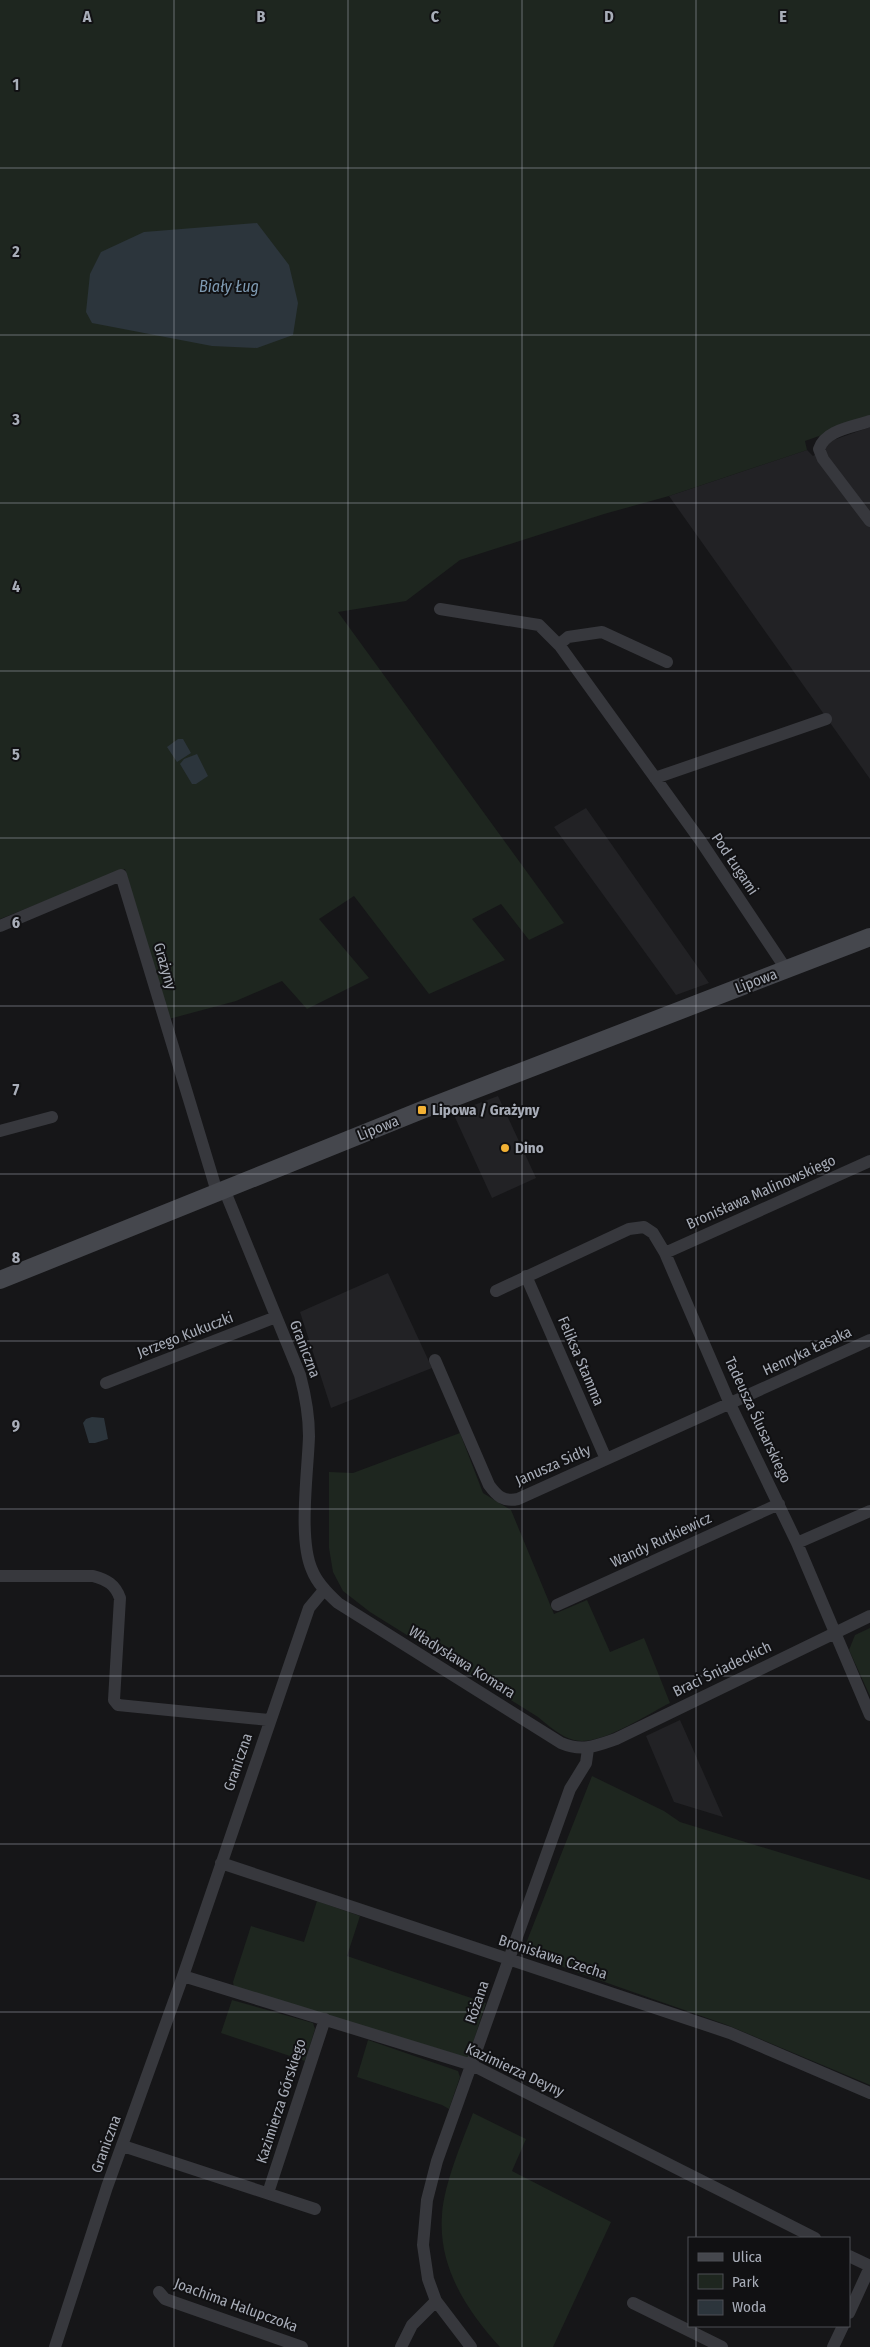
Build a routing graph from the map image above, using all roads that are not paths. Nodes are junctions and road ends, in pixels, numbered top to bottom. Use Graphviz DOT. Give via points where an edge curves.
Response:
graph roads {
  1 [pos="870,421"];
  2 [pos="870,521"];
  3 [pos="440,609"];
  4 [pos="560,646"];
  5 [pos="667,662"];
  6 [pos="826,719"];
  7 [pos="655,778"];
  8 [pos="0,926"];
  9 [pos="870,936"];
  10 [pos="786,969"];
  11 [pos="52,1117"];
  12 [pos="0,1131"];
  13 [pos="870,1161"];
  14 [pos="221,1191"];
  15 [pos="665,1253"];
  16 [pos="526,1276"];
  17 [pos="0,1280"];
  18 [pos="496,1291"];
  19 [pos="276,1317"];
  20 [pos="870,1340"];
  21 [pos="435,1360"];
  22 [pos="106,1383"];
  23 [pos="730,1404"];
  24 [pos="606,1459"];
  25 [pos="779,1504"];
  26 [pos="870,1511"];
  27 [pos="797,1543"];
  28 [pos="0,1576"];
  29 [pos="324,1590"];
  30 [pos="557,1605"];
  31 [pos="870,1616"];
  32 [pos="835,1632"];
  33 [pos="870,1715"];
  34 [pos="269,1720"];
  35 [pos="588,1749"];
  36 [pos="221,1863"];
  37 [pos="509,1959"];
  38 [pos="183,1976"];
  39 [pos="326,2019"];
  40 [pos="472,2065"];
  41 [pos="870,2093"];
  42 [pos="123,2146"];
  43 [pos="268,2193"];
  44 [pos="316,2209"];
  45 [pos="812,2237"];
  46 [pos="850,2257"];
  47 [pos="870,2267"];
  48 [pos="159,2292"];
  49 [pos="436,2301"];
  50 [pos="633,2302"];
  51 [pos="850,2311"];
  52 [pos="843,2327"];
  53 [pos="56,2347"];
  54 [pos="302,2347"];
  55 [pos="401,2347"];
  56 [pos="471,2347"];
  57 [pos="722,2347"];
  58 [pos="833,2347"];
  1 -- 2 [label="street" via="830,434 821,442 819,449 823,459"];
  3 -- 4 [label="street, Pod Ługami" via="539,625"];
  4 -- 5 [label="street" via="568,638 602,632"];
  4 -- 7 [label="street, Pod Ługami"];
  6 -- 7 [label="street"];
  7 -- 10 [label="street, Pod Ługami"];
  8 -- 14 [label="street, Grażyny" via="121,875"];
  9 -- 10 [label="main road, Lipowa"];
  10 -- 14 [label="main road, Lipowa"];
  11 -- 12 [label="street"];
  13 -- 15 [label="street, Bronisława Malinowskiego"];
  14 -- 17 [label="main road, Lipowa"];
  14 -- 19 [label="street, Graniczna"];
  15 -- 16 [label="street, Tadeusza Ślusarskiego" via="653,1233 644,1227 629,1229"];
  15 -- 23 [label="street, Tadeusza Ślusarskiego"];
  16 -- 18 [label="street"];
  16 -- 24 [label="street, Feliksa Stamma"];
  19 -- 22 [label="street, Jerzego Kukuczki"];
  19 -- 29 [label="street, Graniczna" via="300,1375 305,1398 309,1433 306,1550 312,1570"];
  20 -- 23 [label="street, Henryka Łasaka"];
  21 -- 24 [label="street, Janusza Sidły" via="489,1485 498,1496 518,1499"];
  23 -- 24 [label="street, Janusza Sidły"];
  23 -- 25 [label="street, Tadeusza Ślusarskiego"];
  25 -- 27 [label="street, Tadeusza Ślusarskiego"];
  25 -- 30 [label="street, Wandy Rutkiewicz"];
  26 -- 27 [label="street"];
  27 -- 32 [label="street, Tadeusza Ślusarskiego"];
  28 -- 34 [label="street" via="93,1576 116,1588 120,1598 114,1700 118,1705"];
  29 -- 34 [label="street, Graniczna" via="309,1608"];
  29 -- 35 [label="street, Władysława Komara" via="550,1737 574,1748"];
  31 -- 32 [label="street, Braci Śniadeckich"];
  32 -- 33 [label="street, Tadeusza Ślusarskiego"];
  32 -- 35 [label="street, Braci Śniadeckich" via="616,1739"];
  34 -- 36 [label="street, Graniczna"];
  35 -- 37 [label="street, Różana" via="586,1763 570,1789"];
  36 -- 37 [label="street, Bronisława Czecha"];
  36 -- 38 [label="street, Graniczna"];
  37 -- 40 [label="street, Różana"];
  37 -- 41 [label="street, Bronisława Czecha" via="730,2033"];
  38 -- 39 [label="street, Kazimierza Deyny"];
  38 -- 42 [label="street, Graniczna"];
  39 -- 40 [label="street, Kazimierza Deyny"];
  39 -- 43 [label="street, Kazimierza Górskiego"];
  40 -- 45 [label="street, Kazimierza Deyny"];
  40 -- 49 [label="street, Różana" via="437,2161 427,2200 424,2261"];
  42 -- 43 [label="street"];
  42 -- 53 [label="street, Graniczna"];
  43 -- 44 [label="street"];
  46 -- 47 [label="street"];
  47 -- 51 [label="street"];
  48 -- 54 [label="street, Joachima Halupczoka" via="165,2299"];
  49 -- 55 [label="street" via="412,2325"];
  49 -- 56 [label="street, Różana"];
  50 -- 57 [label="street"];
  52 -- 58 [label="street"];
}
